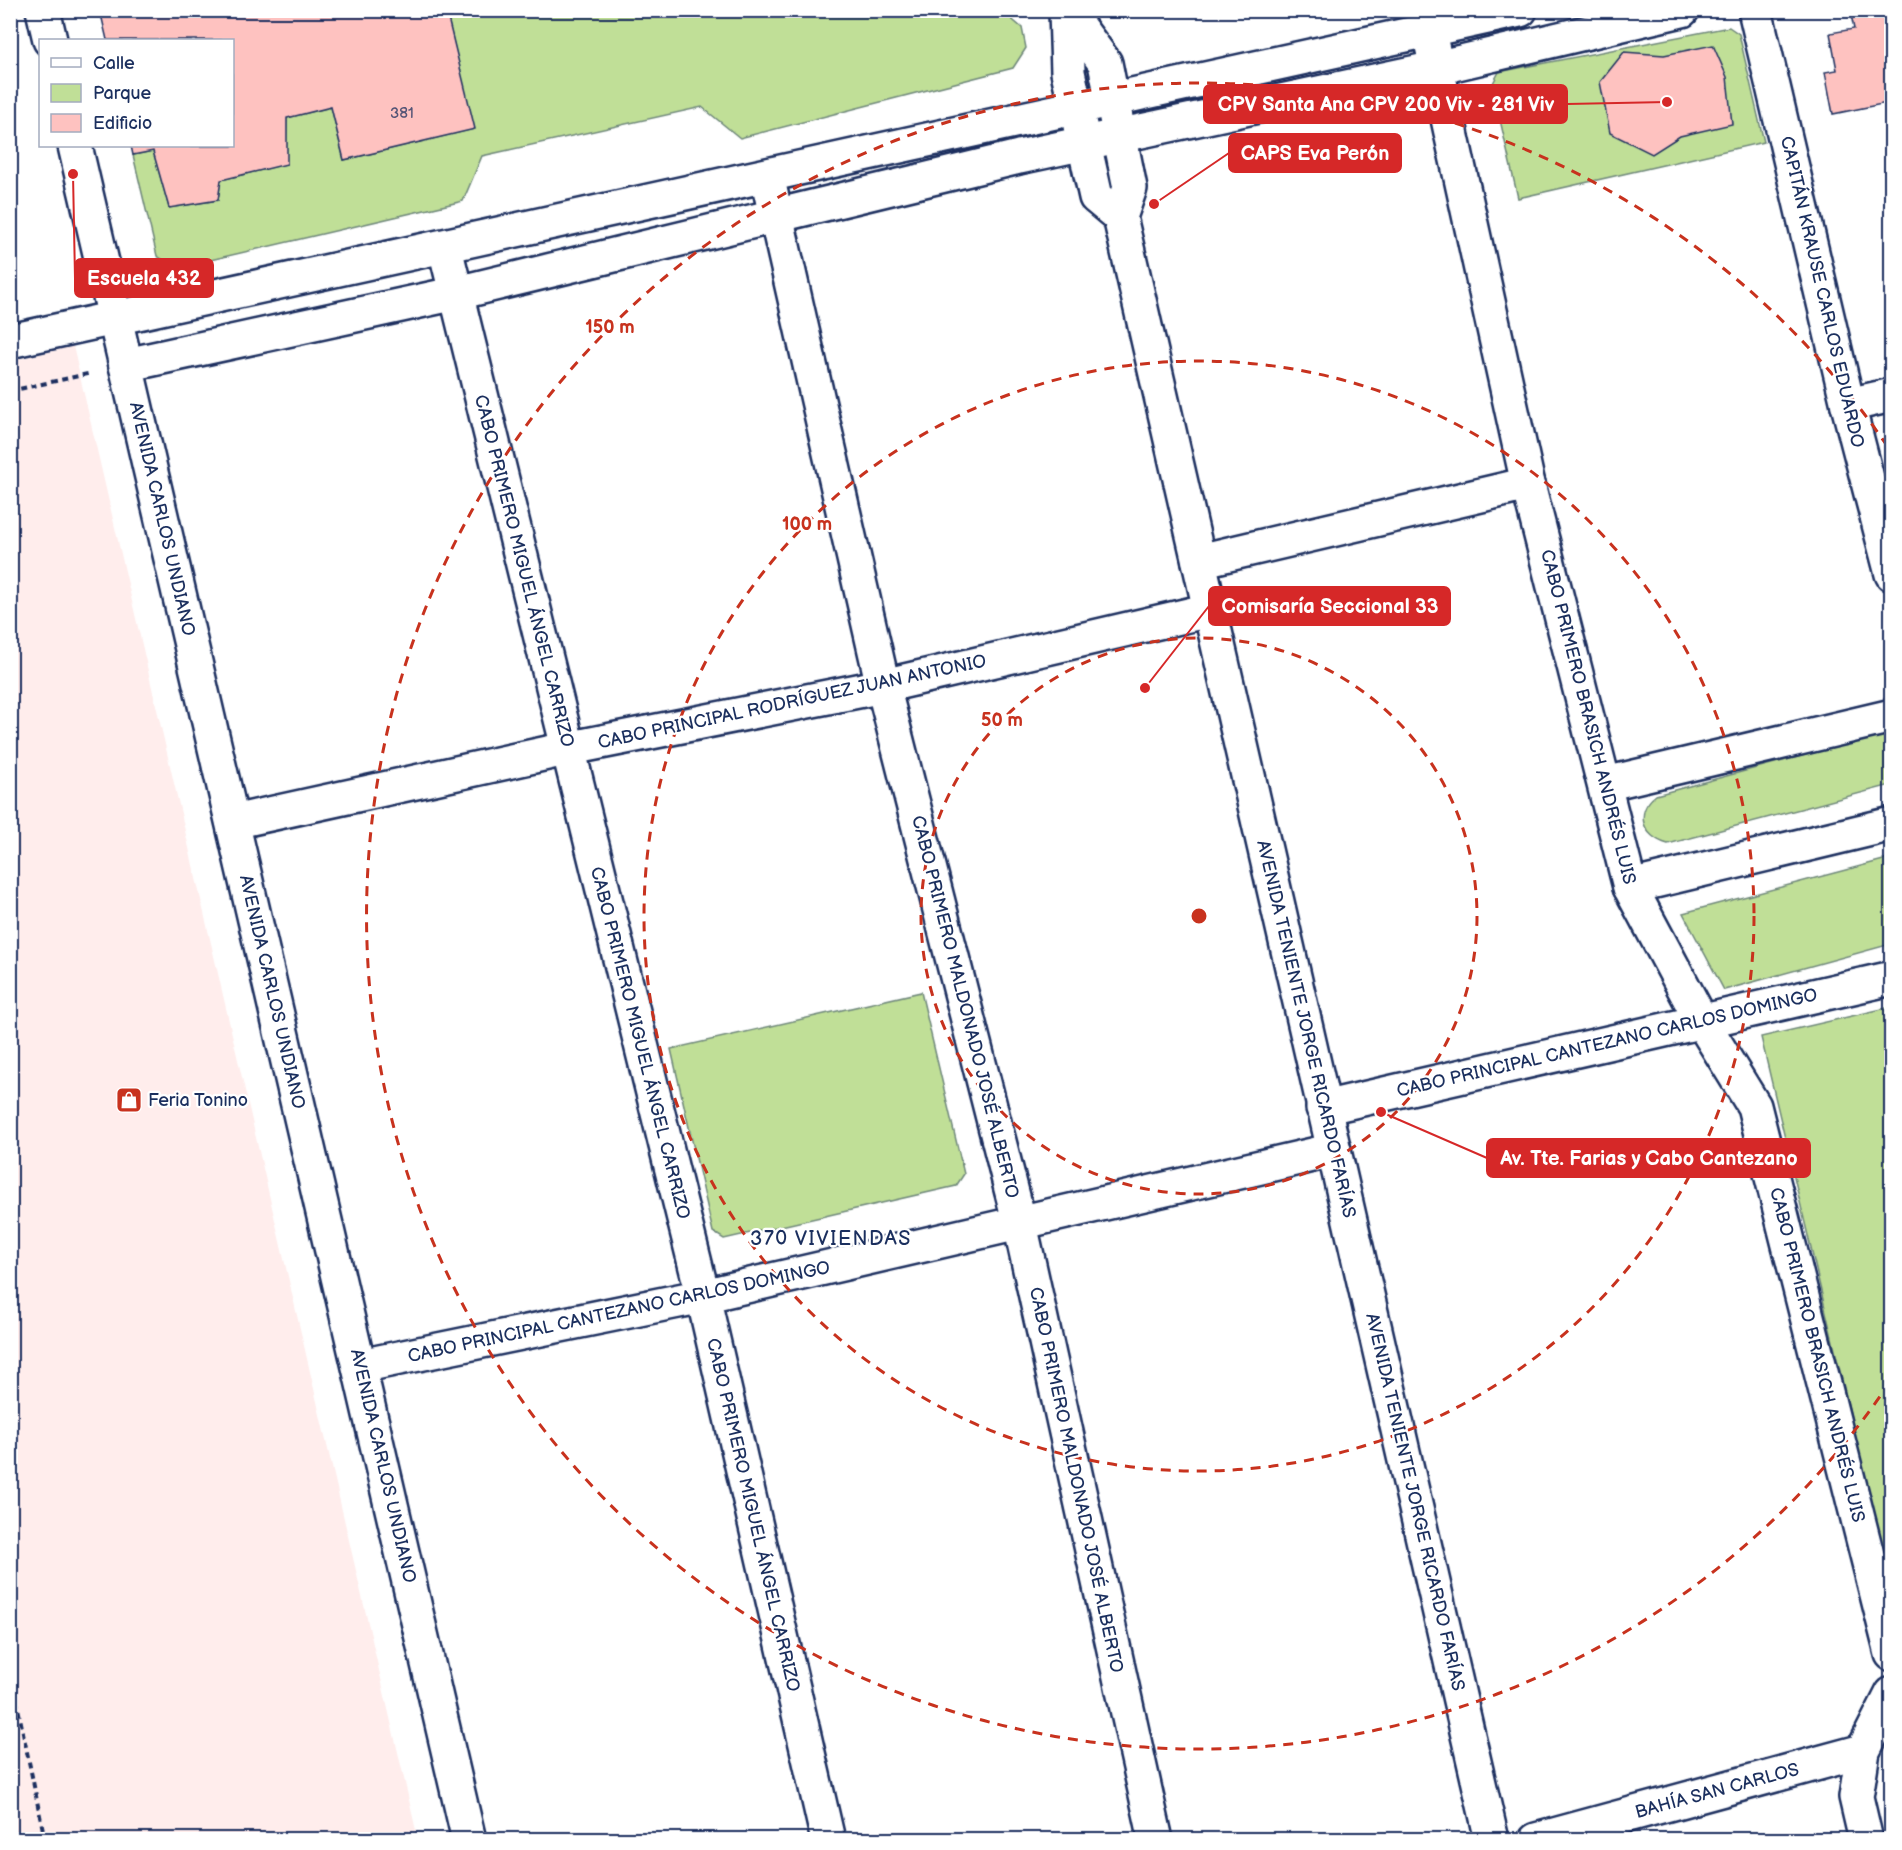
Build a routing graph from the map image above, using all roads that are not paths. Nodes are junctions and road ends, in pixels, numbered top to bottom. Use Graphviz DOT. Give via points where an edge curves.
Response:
graph roads {
  1 [pos="43,10"];
  2 [pos="1520,10"];
  3 [pos="1526,10"];
  4 [pos="1682,10"];
  5 [pos="1755,10"];
  6 [pos="1066,11"];
  7 [pos="1429,32"];
  8 [pos="50,39"];
  9 [pos="1537,44"];
  10 [pos="1436,68"];
  11 [pos="1113,100"];
  12 [pos="1076,106"];
  13 [pos="1119,136"];
  14 [pos="1084,144"];
  15 [pos="75,147"];
  16 [pos="767,176"];
  17 [pos="776,217"];
  18 [pos="1120,218"];
  19 [pos="445,248"];
  20 [pos="457,293"];
  21 [pos="116,317"];
  22 [pos="10,341"];
  23 [pos="126,365"];
  24 [pos="1892,395"];
  25 [pos="1848,405"];
  26 [pos="1528,484"];
  27 [pos="1198,561"];
  28 [pos="1892,574"];
  29 [pos="1210,610"];
  30 [pos="883,686"];
  31 [pos="1892,716"];
  32 [pos="566,749"];
  33 [pos="1605,784"];
  34 [pos="233,822"];
  35 [pos="1892,824"];
  36 [pos="1630,887"];
  37 [pos="1892,978"];
  38 [pos="1701,1020"];
  39 [pos="1323,1108"];
  40 [pos="1334,1150"];
  41 [pos="1020,1224"];
  42 [pos="703,1296"];
  43 [pos="360,1366"];
  44 [pos="1892,1654"];
  45 [pos="1892,1694"];
  46 [pos="1877,1732"];
  47 [pos="469,1839"];
  48 [pos="828,1839"];
  49 [pos="1156,1839"];
  50 [pos="1492,1839"];
  51 [pos="1536,1839"];
  52 [pos="1866,1839"];
  1 -- 8 [label="street"];
  2 -- 7 [label="street"];
  3 -- 9 [label="street"];
  4 -- 9 [label="street"];
  5 -- 25 [label="street, CAPITÁN KRAUSE CARLOS EDUARDO"];
  6 -- 11 [label="street" via="1105,63"];
  6 -- 12 [label="street" via="1068,72"];
  7 -- 10 [label="street, CABO PRIMERO BRASICH ANDRÉS LUIS"];
  7 -- 11 [label="street"];
  9 -- 10 [label="street"];
  10 -- 13 [label="street"];
  10 -- 26 [label="street, CABO PRIMERO BRASICH ANDRÉS LUIS"];
  11 -- 12 [label="street"];
  11 -- 13 [label="street"];
  12 -- 14 [label="street"];
  12 -- 16 [label="street"];
  13 -- 14 [label="street"];
  13 -- 18 [label="street" via="1130,188"];
  14 -- 17 [label="street"];
  14 -- 18 [label="street" via="1096,197"];
  15 -- 21 [label="street, AVENIDA CARLOS UNDIANO"];
  16 -- 17 [label="street, CABO PRIMERO MALDONADO JOSÉ ALBERTO"];
  16 -- 19 [label="street"];
  17 -- 20 [label="street"];
  17 -- 30 [label="street, CABO PRIMERO MALDONADO JOSÉ ALBERTO"];
  18 -- 27 [label="street, AVENIDA TENIENTE JORGE RICARDO FARÍAS"];
  19 -- 20 [label="street, CABO PRIMERO MIGUEL ÁNGEL CARRIZO"];
  19 -- 21 [label="street"];
  20 -- 23 [label="street"];
  20 -- 32 [label="street, CABO PRIMERO MIGUEL ÁNGEL CARRIZO"];
  21 -- 22 [label="street"];
  21 -- 23 [label="street, AVENIDA CARLOS UNDIANO"];
  23 -- 34 [label="street, AVENIDA CARLOS UNDIANO"];
  24 -- 25 [label="street"];
  25 -- 28 [label="street, CAPITÁN KRAUSE CARLOS EDUARDO"];
  26 -- 27 [label="street"];
  26 -- 33 [label="street, CABO PRIMERO BRASICH ANDRÉS LUIS"];
  27 -- 29 [label="street, AVENIDA TENIENTE JORGE RICARDO FARÍAS"];
  29 -- 30 [label="street, CABO PRINCIPAL RODRÍGUEZ JUAN ANTONIO"];
  29 -- 39 [label="street, AVENIDA TENIENTE JORGE RICARDO FARÍAS"];
  30 -- 32 [label="street, CABO PRINCIPAL RODRÍGUEZ JUAN ANTONIO"];
  30 -- 41 [label="street, CABO PRIMERO MALDONADO JOSÉ ALBERTO"];
  31 -- 33 [label="street"];
  32 -- 34 [label="street, CABO PRINCIPAL RODRÍGUEZ JUAN ANTONIO"];
  32 -- 42 [label="street, CABO PRIMERO MIGUEL ÁNGEL CARRIZO"];
  33 -- 36 [label="street, CABO PRIMERO BRASICH ANDRÉS LUIS"];
  34 -- 43 [label="street, AVENIDA CARLOS UNDIANO"];
  35 -- 36 [label="street"];
  36 -- 38 [label="street, CABO PRIMERO BRASICH ANDRÉS LUIS"];
  37 -- 38 [label="street, CABO PRINCIPAL CANTEZANO CARLOS DOMINGO"];
  38 -- 39 [label="street, CABO PRINCIPAL CANTEZANO CARLOS DOMINGO"];
  38 -- 44 [label="street, CABO PRIMERO BRASICH ANDRÉS LUIS" via="1754,1106"];
  39 -- 40 [label="street, AVENIDA TENIENTE JORGE RICARDO FARÍAS"];
  40 -- 41 [label="street, CABO PRINCIPAL CANTEZANO CARLOS DOMINGO"];
  40 -- 50 [label="street, AVENIDA TENIENTE JORGE RICARDO FARÍAS"];
  41 -- 42 [label="street, CABO PRINCIPAL CANTEZANO CARLOS DOMINGO"];
  41 -- 49 [label="street, CABO PRIMERO MALDONADO JOSÉ ALBERTO"];
  42 -- 43 [label="street, CABO PRINCIPAL CANTEZANO CARLOS DOMINGO"];
  42 -- 48 [label="street, CABO PRIMERO MIGUEL ÁNGEL CARRIZO"];
  43 -- 47 [label="street, AVENIDA CARLOS UNDIANO"];
  45 -- 46 [label="street"];
  46 -- 51 [label="street, BAHÍA SAN CARLOS"];
  46 -- 52 [label="street" via="1856,1797"];
}
